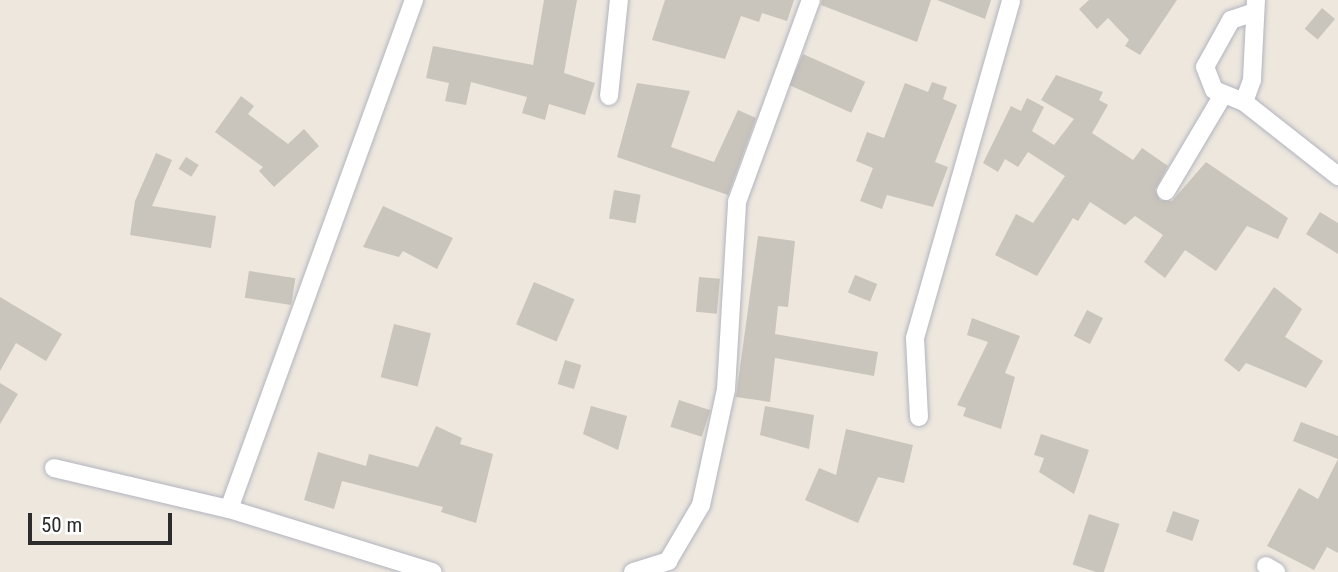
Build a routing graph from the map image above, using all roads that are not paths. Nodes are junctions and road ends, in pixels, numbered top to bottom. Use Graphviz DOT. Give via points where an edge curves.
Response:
graph roads {
  1 [pos="414,0"];
  2 [pos="619,0"];
  3 [pos="811,0"];
  4 [pos="1011,0"];
  5 [pos="1254,7"];
  6 [pos="1223,95"];
  7 [pos="609,96"];
  8 [pos="1244,102"];
  9 [pos="1338,176"];
  10 [pos="1166,191"];
  11 [pos="919,417"];
  12 [pos="54,468"];
  13 [pos="229,509"];
  14 [pos="432,572"];
  15 [pos="633,572"];
  1 -- 13 [label="street"];
  2 -- 7 [label="street"];
  3 -- 15 [label="street" via="737,202 726,389 701,505 668,561"];
  4 -- 11 [label="street" via="915,338"];
  5 -- 6 [label="street" via="1231,20 1205,68"];
  5 -- 8 [label="street" via="1252,80"];
  6 -- 8 [label="street"];
  6 -- 10 [label="street"];
  8 -- 9 [label="street"];
  12 -- 13 [label="street"];
  13 -- 14 [label="street"];
}
